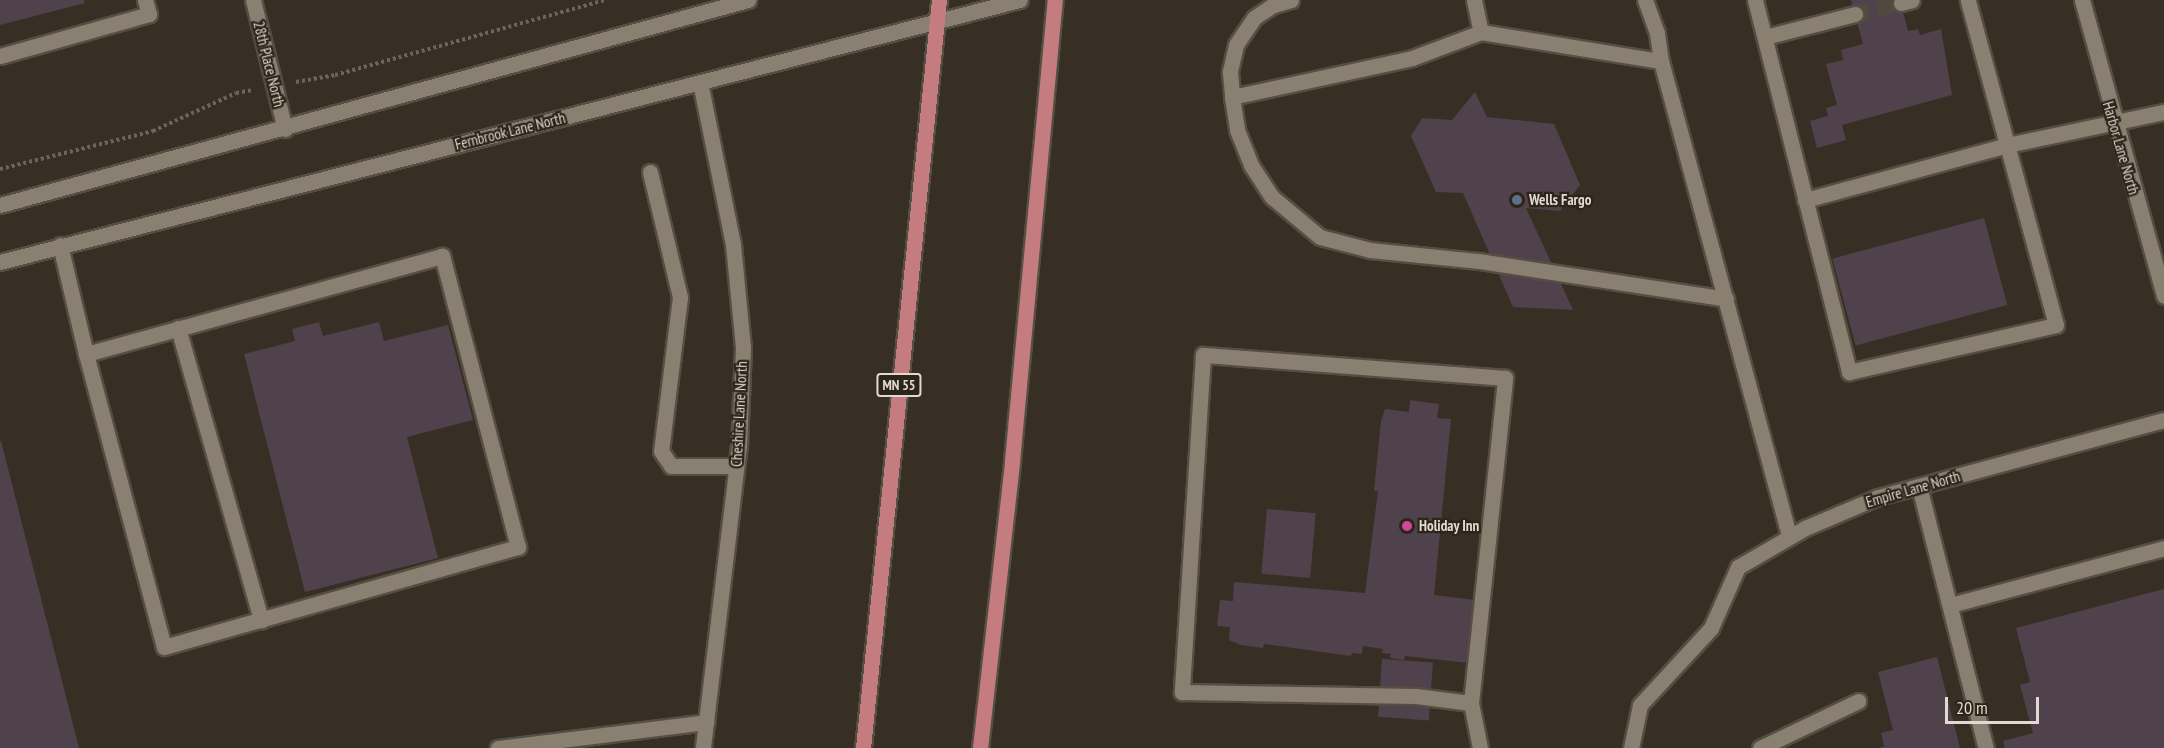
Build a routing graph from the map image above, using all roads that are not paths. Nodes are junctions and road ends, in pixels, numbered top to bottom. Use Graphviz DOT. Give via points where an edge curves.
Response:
graph roads {
  1 [pos="145,0"];
  2 [pos="253,0"];
  3 [pos="748,0"];
  4 [pos="939,0"];
  5 [pos="1020,0"];
  6 [pos="1055,0"];
  7 [pos="1291,0"];
  8 [pos="1474,0"];
  9 [pos="1645,0"];
  10 [pos="1755,0"];
  11 [pos="1845,0"];
  12 [pos="1968,0"];
  13 [pos="2082,0"];
  14 [pos="936,21"];
  15 [pos="1481,33"];
  16 [pos="1765,37"];
  17 [pos="0,56"];
  18 [pos="1661,62"];
  19 [pos="700,82"];
  20 [pos="1232,97"];
  21 [pos="2164,112"];
  22 [pos="2114,125"];
  23 [pos="285,129"];
  24 [pos="2007,145"];
  25 [pos="650,172"];
  26 [pos="1805,200"];
  27 [pos="0,205"];
  28 [pos="60,246"];
  29 [pos="0,262"];
  30 [pos="2164,296"];
  31 [pos="1726,299"];
  32 [pos="178,328"];
  33 [pos="86,354"];
  34 [pos="2164,420"];
  35 [pos="736,466"];
  36 [pos="1919,486"];
  37 [pos="1789,537"];
  38 [pos="2164,548"];
  39 [pos="1950,605"];
  40 [pos="261,620"];
  41 [pos="1858,702"];
  42 [pos="1471,703"];
  43 [pos="706,723"];
  44 [pos="498,748"];
  45 [pos="703,748"];
  46 [pos="863,748"];
  47 [pos="980,748"];
  48 [pos="1480,748"];
  49 [pos="1631,748"];
  50 [pos="1760,748"];
  51 [pos="1986,748"];
  1 -- 17 [label="street" via="149,14"];
  2 -- 23 [label="street, 28th Place North"];
  3 -- 23 [label="street"];
  4 -- 14 [label="main road, MN 55"];
  5 -- 14 [label="street, Fernbrook Lane North"];
  6 -- 47 [label="main road" via="1012,461"];
  7 -- 20 [label="street" via="1273,5 1254,18 1236,45 1230,72"];
  8 -- 15 [label="street"];
  9 -- 18 [label="street" via="1657,33"];
  10 -- 16 [label="street"];
  11 -- 16 [label="street" via="1852,15"];
  12 -- 24 [label="street"];
  13 -- 22 [label="street, Harbor Lane North"];
  14 -- 19 [label="street, Fernbrook Lane North"];
  14 -- 46 [label="main road, MN 55"];
  15 -- 18 [label="street"];
  15 -- 20 [label="street" via="1412,57"];
  16 -- 26 [label="street"];
  18 -- 31 [label="street"];
  19 -- 28 [label="street, Fernbrook Lane North"];
  19 -- 35 [label="street, Cheshire Lane North" via="733,244 743,347"];
  20 -- 31 [label="street" via="1237,130 1251,165 1272,197 1320,237 1371,250 1479,261"];
  21 -- 22 [label="street"];
  22 -- 24 [label="street"];
  22 -- 30 [label="street, Harbor Lane North"];
  23 -- 27 [label="street"];
  24 -- 26 [label="street"];
  24 -- 26 [label="street" via="2056,325 1849,372"];
  25 -- 35 [label="street" via="680,297 661,451 671,466"];
  28 -- 29 [label="street, Fernbrook Lane North"];
  28 -- 33 [label="street"];
  31 -- 37 [label="street"];
  32 -- 33 [label="street"];
  32 -- 40 [label="street"];
  32 -- 40 [label="street" via="442,256 518,547"];
  33 -- 40 [label="street" via="164,647"];
  34 -- 36 [label="street, Empire Lane North"];
  35 -- 43 [label="street, Cheshire Lane North"];
  36 -- 37 [label="street, Empire Lane North" via="1878,496"];
  36 -- 39 [label="street"];
  37 -- 49 [label="street, Empire Lane North" via="1738,567 1711,628 1640,705"];
  38 -- 39 [label="street"];
  39 -- 51 [label="street"];
  41 -- 50 [label="street"];
  42 -- 42 [label="street" via="1505,378 1203,356 1182,692 1416,696"];
  42 -- 48 [label="street"];
  43 -- 44 [label="street"];
  43 -- 45 [label="street, Cheshire Lane North"];
}
